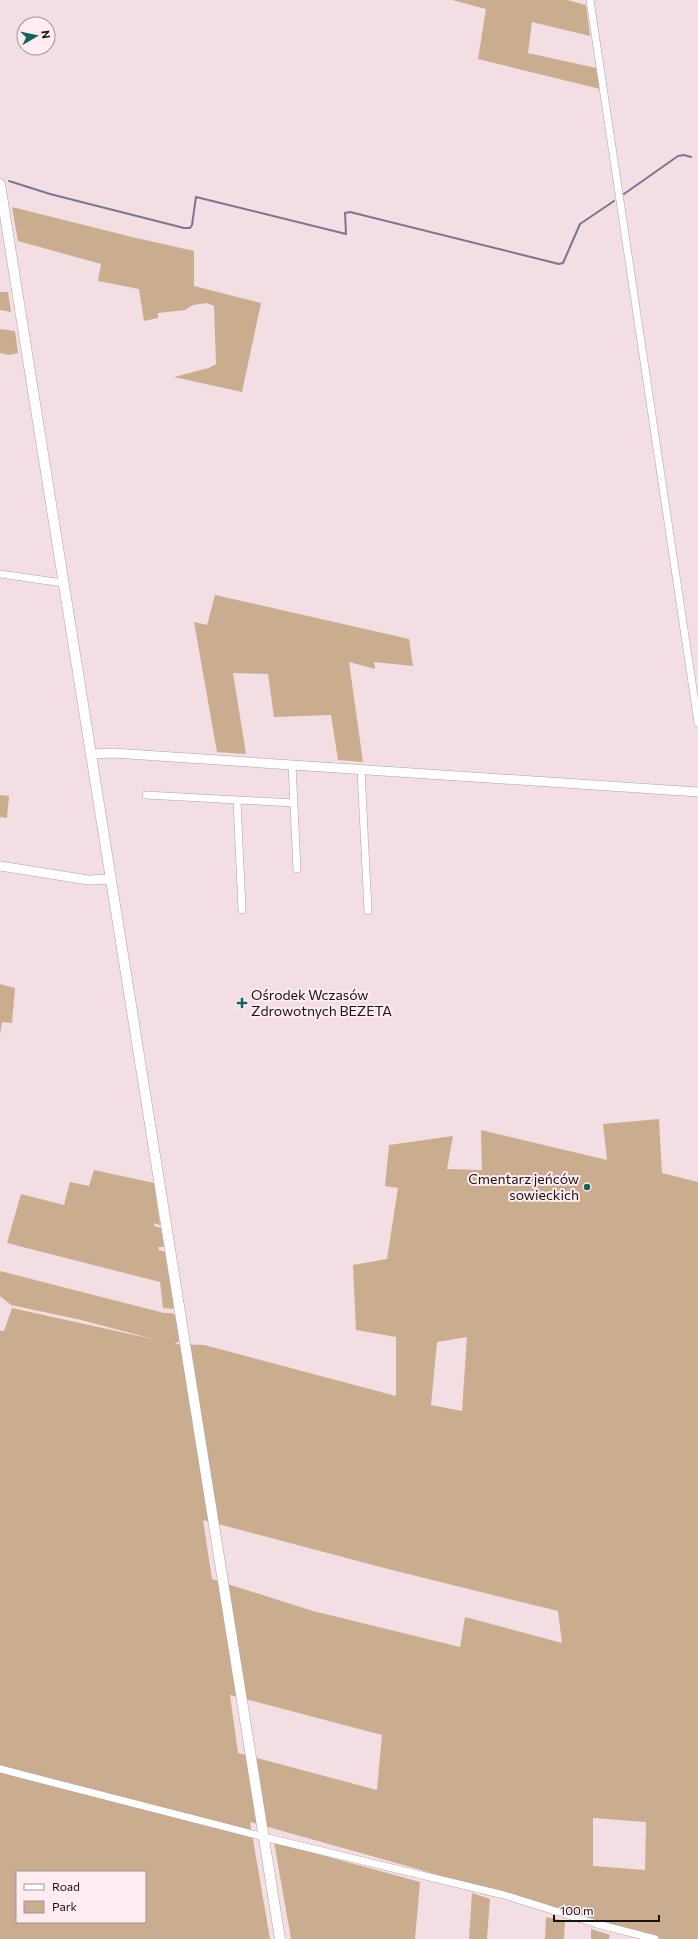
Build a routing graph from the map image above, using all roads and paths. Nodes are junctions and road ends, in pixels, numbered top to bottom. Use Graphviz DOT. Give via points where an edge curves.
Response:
graph roads {
  1 [pos="590,0"];
  2 [pos="0,184"];
  3 [pos="2,206"];
  4 [pos="0,574"];
  5 [pos="64,583"];
  6 [pos="698,723"];
  7 [pos="90,754"];
  8 [pos="292,765"];
  9 [pos="361,770"];
  10 [pos="698,792"];
  11 [pos="146,796"];
  12 [pos="237,800"];
  13 [pos="294,803"];
  14 [pos="0,866"];
  15 [pos="297,869"];
  16 [pos="111,879"];
  17 [pos="242,910"];
  18 [pos="368,911"];
  19 [pos="0,1769"];
  20 [pos="264,1837"];
  21 [pos="280,1939"];
  22 [pos="656,1939"];
  1 -- 6 [label="street"];
  2 -- 3 [label="main road"];
  3 -- 5 [label="main road"];
  4 -- 5 [label="street"];
  5 -- 7 [label="main road"];
  7 -- 8 [label="street" via="112,753"];
  7 -- 16 [label="main road"];
  8 -- 9 [label="street"];
  8 -- 13 [label="street"];
  9 -- 10 [label="street"];
  9 -- 18 [label="street"];
  11 -- 12 [label="street"];
  12 -- 13 [label="street"];
  12 -- 17 [label="street"];
  13 -- 15 [label="street"];
  14 -- 16 [label="street" via="88,880"];
  16 -- 20 [label="main road"];
  19 -- 20 [label="street"];
  20 -- 21 [label="main road"];
  20 -- 22 [label="street" via="504,1895"];
}
